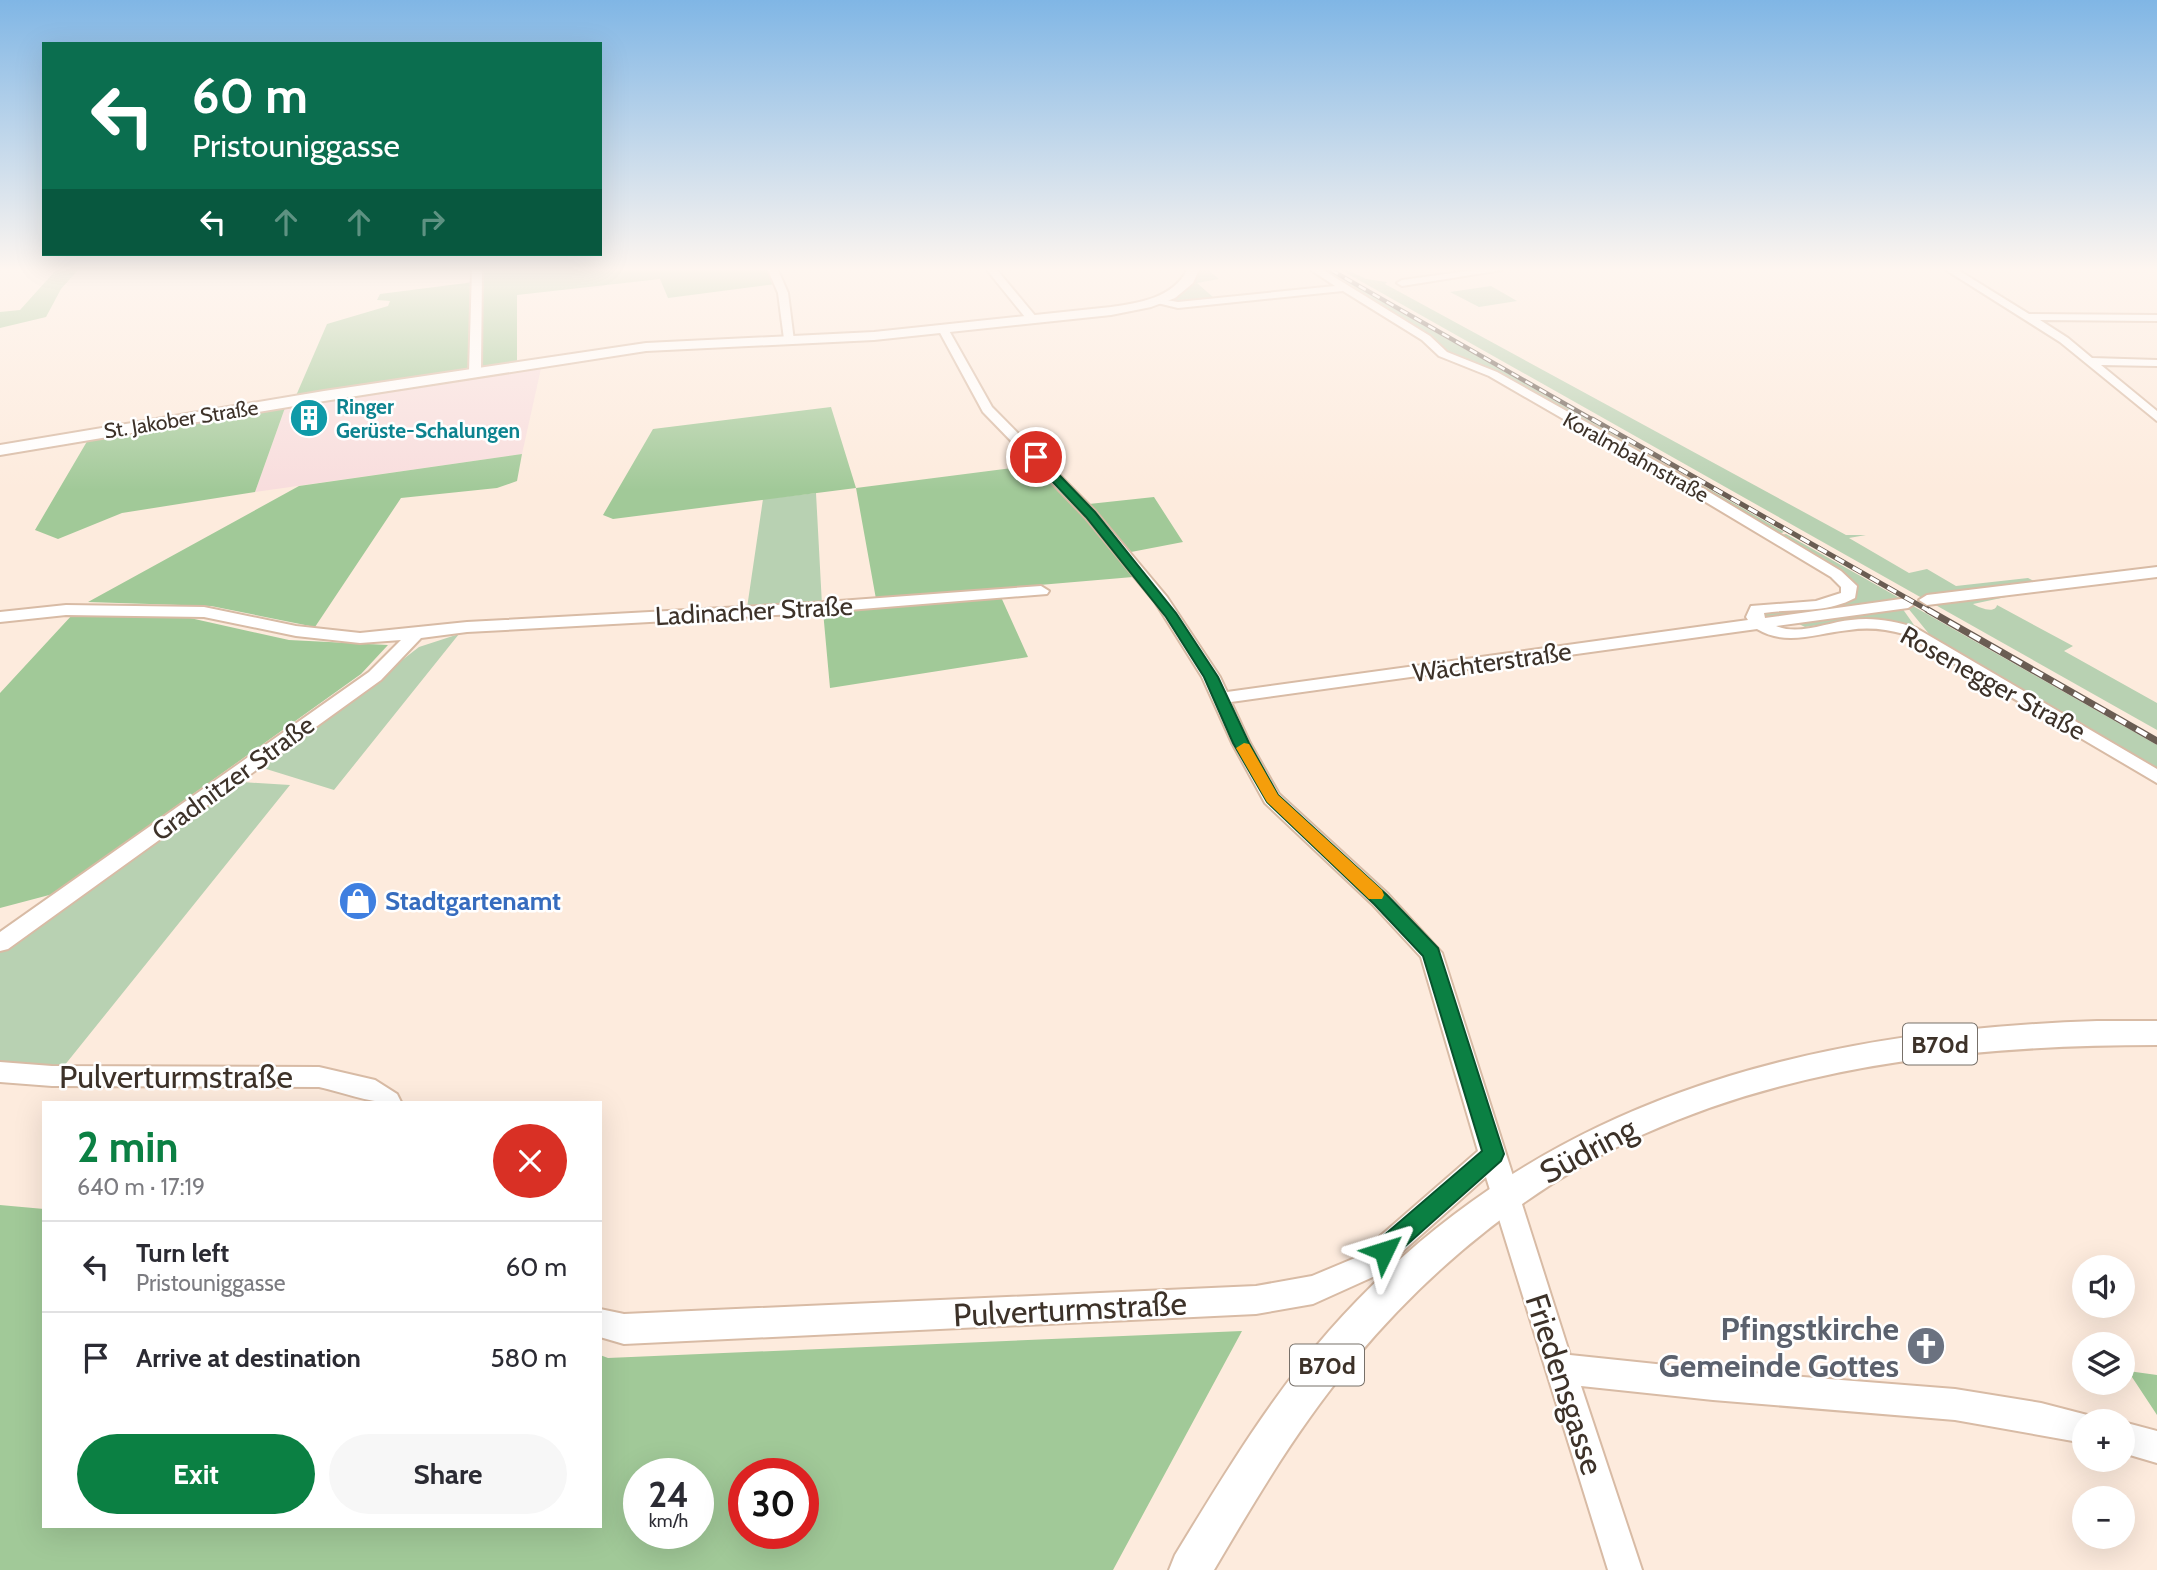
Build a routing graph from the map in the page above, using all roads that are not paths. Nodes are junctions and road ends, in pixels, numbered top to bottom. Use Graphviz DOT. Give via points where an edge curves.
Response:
graph roads {
  1 [pos="474,343"];
  2 [pos="702,343"];
  3 [pos="951,343"];
  4 [pos="1431,343"];
  5 [pos="2065,343"];
  6 [pos="2090,361"];
  7 [pos="2157,363"];
  8 [pos="475,372"];
  9 [pos="2157,417"];
  10 [pos="0,450"];
  11 [pos="2157,572"];
  12 [pos="1041,591"];
  13 [pos="1927,600"];
  14 [pos="1908,603"];
  15 [pos="0,617"];
  16 [pos="1761,624"];
  17 [pos="416,634"];
  18 [pos="1222,698"];
  19 [pos="2157,777"];
  20 [pos="0,943"];
  21 [pos="2157,1033"];
  22 [pos="0,1072"];
  23 [pos="387,1101"];
  24 [pos="1493,1154"];
  25 [pos="1506,1197"];
  26 [pos="602,1324"];
  27 [pos="1560,1369"];
  28 [pos="2072,1425"];
  29 [pos="2135,1441"];
  30 [pos="2157,1447"];
  31 [pos="1190,1570"];
  32 [pos="1625,1570"];
  1 -- 8 [label="street"];
  2 -- 8 [label="main road, St. Jakober Straße" via="646,346"];
  3 -- 18 [label="street, Friedensgasse" via="987,409 1090,514 1144,580 1182,631"];
  4 -- 16 [label="street, Koralmbahnstraße" via="1443,354 1493,374 1674,477 1849,586 1849,595 1838,600 1757,609 1754,617"];
  5 -- 6 [label="street"];
  6 -- 7 [label="street"];
  6 -- 9 [label="street"];
  8 -- 10 [label="main road, St. Jakober Straße"];
  11 -- 13 [label="street, Rosenegger Straße"];
  12 -- 17 [label="street, Ladinacher Straße"];
  14 -- 16 [label="street, Rosenegger Straße"];
  15 -- 17 [label="street" via="66,610 204,612 296,631 348,636"];
  16 -- 18 [label="street, Wächterstraße"];
  16 -- 19 [label="street, Rosenegger Straße" via="1791,636 1859,624 1910,631"];
  17 -- 20 [label="street, Gradnitzer Straße" via="374,676"];
  18 -- 24 [label="street, Friedensgasse" via="1272,798 1431,953"];
  21 -- 25 [label="main road, Südring / B70d" via="1983,1039 1832,1061 1728,1088 1628,1126"];
  22 -- 23 [label="street, Pulverturmstraße" via="319,1077 366,1087"];
  24 -- 25 [label="street, Friedensgasse"];
  24 -- 26 [label="street, Pulverturmstraße" via="1365,1267 1313,1290 1256,1300 759,1324 624,1329"];
  25 -- 27 [label="street, Friedensgasse"];
  25 -- 31 [label="main road, Südring / B70d" via="1422,1264 1342,1345 1259,1454"];
  27 -- 28 [label="street" via="1879,1397 2036,1416"];
  27 -- 32 [label="street, Friedensgasse"];
  29 -- 30 [label="street"];
}
